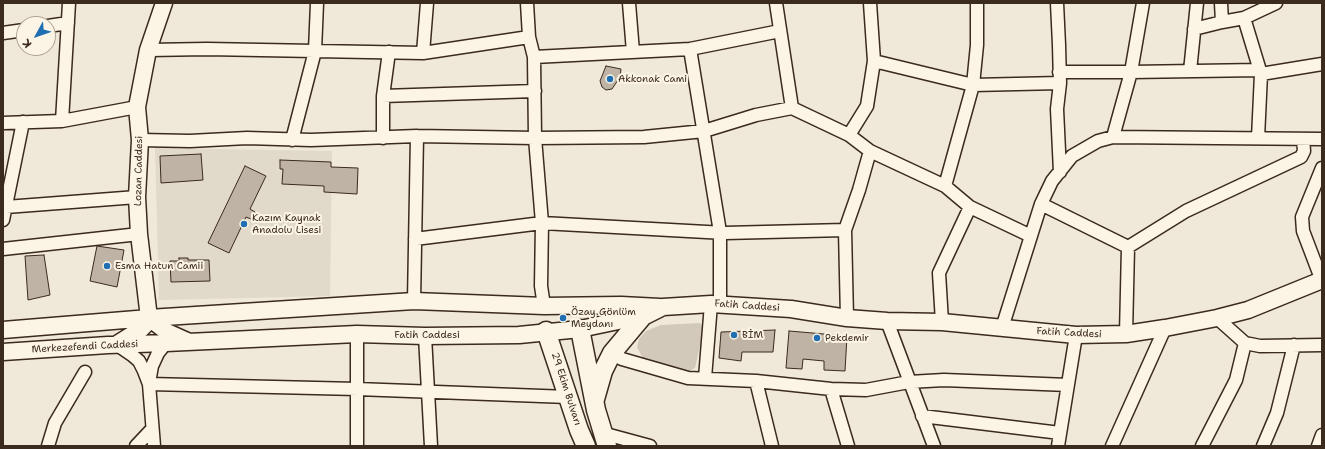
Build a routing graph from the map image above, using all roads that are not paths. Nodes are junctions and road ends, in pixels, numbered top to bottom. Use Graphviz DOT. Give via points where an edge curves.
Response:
graph roads {
  1 [pos="69,3"];
  2 [pos="164,3"];
  3 [pos="317,3"];
  4 [pos="427,3"];
  5 [pos="527,3"];
  6 [pos="629,3"];
  7 [pos="776,3"];
  8 [pos="870,3"];
  9 [pos="977,3"];
  10 [pos="1057,3"];
  11 [pos="1143,3"];
  12 [pos="1197,3"];
  13 [pos="1221,3"];
  14 [pos="1276,3"];
  15 [pos="1244,18"];
  16 [pos="1222,22"];
  17 [pos="68,23"];
  18 [pos="56,25"];
  19 [pos="1194,29"];
  20 [pos="16,31"];
  21 [pos="780,31"];
  22 [pos="3,33"];
  23 [pos="529,37"];
  24 [pos="690,49"];
  25 [pos="148,50"];
  26 [pos="315,51"];
  27 [pos="389,52"];
  28 [pos="632,52"];
  29 [pos="423,53"];
  30 [pos="534,57"];
  31 [pos="874,61"];
  32 [pos="1322,64"];
  33 [pos="1190,71"];
  34 [pos="1131,72"];
  35 [pos="1260,72"];
  36 [pos="1060,78"];
  37 [pos="973,85"];
  38 [pos="535,91"];
  39 [pos="383,96"];
  40 [pos="137,107"];
  41 [pos="792,108"];
  42 [pos="62,121"];
  43 [pos="23,122"];
  44 [pos="3,123"];
  45 [pos="704,131"];
  46 [pos="849,135"];
  47 [pos="417,136"];
  48 [pos="1112,137"];
  49 [pos="383,138"];
  50 [pos="535,138"];
  51 [pos="1258,138"];
  52 [pos="1303,139"];
  53 [pos="1322,139"];
  54 [pos="140,140"];
  55 [pos="292,140"];
  56 [pos="870,151"];
  57 [pos="1322,168"];
  58 [pos="1060,172"];
  59 [pos="945,186"];
  60 [pos="137,197"];
  61 [pos="1041,204"];
  62 [pos="6,207"];
  63 [pos="970,207"];
  64 [pos="3,220"];
  65 [pos="542,222"];
  66 [pos="845,230"];
  67 [pos="720,232"];
  68 [pos="139,234"];
  69 [pos="1031,236"];
  70 [pos="415,239"];
  71 [pos="1128,247"];
  72 [pos="3,249"];
  73 [pos="1321,275"];
  74 [pos="146,289"];
  75 [pos="414,301"];
  76 [pos="715,304"];
  77 [pos="544,306"];
  78 [pos="576,306"];
  79 [pos="663,307"];
  80 [pos="643,316"];
  81 [pos="172,317"];
  82 [pos="149,318"];
  83 [pos="847,318"];
  84 [pos="1218,318"];
  85 [pos="120,320"];
  86 [pos="887,321"];
  87 [pos="942,322"];
  88 [pos="1002,328"];
  89 [pos="1165,328"];
  90 [pos="580,329"];
  91 [pos="3,330"];
  92 [pos="546,331"];
  93 [pos="357,334"];
  94 [pos="1126,334"];
  95 [pos="1076,335"];
  96 [pos="425,336"];
  97 [pos="192,342"];
  98 [pos="166,343"];
  99 [pos="1245,343"];
  100 [pos="116,344"];
  101 [pos="1294,345"];
  102 [pos="1322,345"];
  103 [pos="3,352"];
  104 [pos="612,353"];
  105 [pos="85,372"];
  106 [pos="705,378"];
  107 [pos="756,381"];
  108 [pos="909,382"];
  109 [pos="149,384"];
  110 [pos="1068,384"];
  111 [pos="357,389"];
  112 [pos="831,389"];
  113 [pos="428,392"];
  114 [pos="568,397"];
  115 [pos="595,402"];
  116 [pos="922,416"];
  117 [pos="152,429"];
  118 [pos="1060,433"];
  119 [pos="1322,435"];
  120 [pos="605,439"];
  121 [pos="48,446"];
  122 [pos="136,446"];
  123 [pos="154,446"];
  124 [pos="357,446"];
  125 [pos="431,446"];
  126 [pos="586,446"];
  127 [pos="650,446"];
  128 [pos="772,446"];
  129 [pos="848,446"];
  130 [pos="934,446"];
  131 [pos="1058,446"];
  132 [pos="1112,446"];
  133 [pos="1202,446"];
  134 [pos="1263,446"];
  135 [pos="1318,446"];
  1 -- 17 [label="street"];
  2 -- 25 [label="main road, Lozan Caddesi"];
  3 -- 26 [label="street"];
  4 -- 29 [label="street"];
  5 -- 23 [label="street"];
  6 -- 28 [label="street"];
  7 -- 21 [label="street"];
  8 -- 31 [label="street"];
  9 -- 37 [label="street" via="977,45"];
  10 -- 36 [label="street"];
  11 -- 34 [label="street"];
  12 -- 19 [label="street"];
  13 -- 16 [label="street"];
  14 -- 15 [label="street"];
  15 -- 16 [label="street"];
  15 -- 35 [label="street"];
  16 -- 19 [label="street"];
  17 -- 18 [label="street"];
  17 -- 42 [label="street"];
  19 -- 33 [label="street"];
  20 -- 22 [label="street"];
  21 -- 24 [label="street"];
  21 -- 41 [label="street"];
  23 -- 29 [label="street"];
  23 -- 30 [label="street"];
  24 -- 28 [label="street"];
  24 -- 45 [label="street"];
  25 -- 26 [label="street"];
  25 -- 40 [label="main road, Lozan Caddesi"];
  26 -- 27 [label="street"];
  26 -- 55 [label="street"];
  27 -- 29 [label="street"];
  27 -- 39 [label="street"];
  28 -- 30 [label="street"];
  30 -- 38 [label="street"];
  31 -- 37 [label="street"];
  31 -- 46 [label="street" via="867,106"];
  32 -- 35 [label="street"];
  33 -- 34 [label="street"];
  33 -- 35 [label="street"];
  34 -- 36 [label="street"];
  34 -- 48 [label="street"];
  35 -- 51 [label="street"];
  36 -- 37 [label="street"];
  36 -- 58 [label="street" via="1057,109"];
  37 -- 59 [label="street"];
  38 -- 39 [label="street"];
  38 -- 50 [label="street"];
  39 -- 49 [label="street"];
  40 -- 42 [label="street"];
  40 -- 54 [label="main road, Lozan Caddesi"];
  41 -- 45 [label="street" via="756,115"];
  41 -- 46 [label="street"];
  42 -- 43 [label="street"];
  43 -- 44 [label="street"];
  43 -- 62 [label="street"];
  45 -- 50 [label="street" via="644,136"];
  45 -- 67 [label="street"];
  46 -- 56 [label="street"];
  47 -- 49 [label="street"];
  47 -- 50 [label="street"];
  47 -- 70 [label="street"];
  48 -- 51 [label="street"];
  48 -- 58 [label="street" via="1098,141 1072,156"];
  49 -- 55 [label="street"];
  50 -- 65 [label="street"];
  51 -- 52 [label="street"];
  52 -- 53 [label="street"];
  52 -- 71 [label="street" via="1304,151 1301,157 1186,211"];
  54 -- 55 [label="street"];
  54 -- 60 [label="main road, Lozan Caddesi"];
  56 -- 59 [label="street"];
  56 -- 66 [label="street" via="860,190"];
  57 -- 73 [label="street" via="1302,217 1303,231"];
  58 -- 61 [label="street" via="1052,180"];
  59 -- 63 [label="street"];
  60 -- 62 [label="street"];
  60 -- 68 [label="main road, Lozan Caddesi"];
  61 -- 69 [label="street"];
  61 -- 71 [label="street"];
  62 -- 64 [label="street"];
  63 -- 69 [label="street"];
  63 -- 87 [label="street" via="939,273"];
  65 -- 67 [label="street"];
  65 -- 70 [label="street"];
  65 -- 77 [label="street" via="541,286"];
  66 -- 67 [label="street"];
  66 -- 83 [label="street"];
  67 -- 76 [label="street"];
  68 -- 72 [label="street"];
  68 -- 74 [label="main road, Lozan Caddesi"];
  69 -- 88 [label="street"];
  70 -- 75 [label="street"];
  71 -- 94 [label="street"];
  73 -- 84 [label="main road, Fatih Caddesi" via="1248,310"];
  74 -- 81 [label="main road" via="154,301"];
  74 -- 82 [label="main road, Lozan Caddesi"];
  74 -- 85 [label="main road" via="137,307"];
  75 -- 77 [label="main road"];
  75 -- 81 [label="main road"];
  76 -- 79 [label="main road, Fatih Caddesi"];
  76 -- 83 [label="main road, Fatih Caddesi" via="791,309"];
  76 -- 106 [label="street"];
  77 -- 78 [label="main road"];
  77 -- 92 [label="main road"];
  78 -- 79 [label="main road"];
  78 -- 90 [label="main road"];
  79 -- 80 [label="main road, Fatih Caddesi"];
  80 -- 90 [label="main road, Fatih Caddesi"];
  80 -- 104 [label="main road"];
  81 -- 82 [label="main road"];
  82 -- 85 [label="main road"];
  82 -- 97 [label="main road" via="167,332"];
  82 -- 100 [label="main road" via="141,329"];
  83 -- 86 [label="main road, Fatih Caddesi"];
  84 -- 89 [label="main road, Fatih Caddesi"];
  84 -- 99 [label="street"];
  85 -- 91 [label="main road"];
  86 -- 87 [label="main road, Fatih Caddesi"];
  86 -- 108 [label="street"];
  87 -- 88 [label="main road, Fatih Caddesi"];
  88 -- 95 [label="main road, Fatih Caddesi"];
  89 -- 94 [label="main road, Fatih Caddesi"];
  89 -- 132 [label="street"];
  90 -- 92 [label="main road, Fatih Caddesi"];
  90 -- 115 [label="main road"];
  92 -- 96 [label="main road, Fatih Caddesi" via="519,335"];
  92 -- 114 [label="main road, 29 Ekim Bulvarı"];
  93 -- 96 [label="main road, Fatih Caddesi"];
  93 -- 97 [label="main road, Fatih Caddesi"];
  93 -- 111 [label="street"];
  94 -- 95 [label="main road, Fatih Caddesi"];
  95 -- 110 [label="street"];
  96 -- 113 [label="street"];
  97 -- 98 [label="main road, Fatih Caddesi"];
  98 -- 100 [label="main road, Merkezefendi Caddesi"];
  98 -- 109 [label="street" via="152,366"];
  99 -- 101 [label="street" via="1260,346"];
  99 -- 133 [label="street" via="1236,380"];
  100 -- 103 [label="main road, Merkezefendi Caddesi"];
  100 -- 109 [label="street" via="139,361"];
  101 -- 102 [label="street"];
  101 -- 134 [label="street" via="1278,414"];
  104 -- 106 [label="street" via="622,359 688,378"];
  104 -- 115 [label="main road" via="603,371"];
  105 -- 121 [label="street" via="55,423"];
  106 -- 107 [label="street"];
  107 -- 112 [label="street"];
  107 -- 128 [label="street"];
  108 -- 110 [label="street" via="944,380"];
  108 -- 112 [label="street" via="866,390"];
  108 -- 116 [label="street"];
  109 -- 111 [label="street"];
  109 -- 117 [label="street"];
  110 -- 118 [label="street"];
  111 -- 113 [label="street"];
  111 -- 124 [label="street"];
  112 -- 129 [label="street"];
  113 -- 114 [label="street"];
  113 -- 125 [label="street"];
  114 -- 126 [label="main road, 29 Ekim Bulvarı"];
  115 -- 120 [label="main road"];
  116 -- 118 [label="street"];
  116 -- 130 [label="street"];
  117 -- 122 [label="street"];
  117 -- 123 [label="street"];
  118 -- 131 [label="street"];
  119 -- 135 [label="street"];
  120 -- 127 [label="street"];
}
